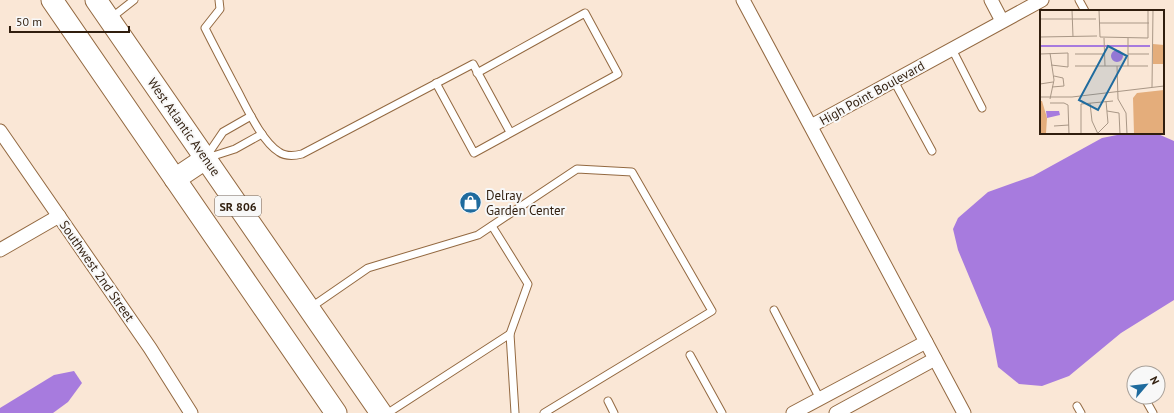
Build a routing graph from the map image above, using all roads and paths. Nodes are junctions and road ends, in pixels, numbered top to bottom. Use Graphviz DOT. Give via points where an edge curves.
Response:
graph roads {
  1 [pos="52,0"];
  2 [pos="134,0"];
  3 [pos="219,0"];
  4 [pos="743,0"];
  5 [pos="991,0"];
  6 [pos="1042,0"];
  7 [pos="1079,0"];
  8 [pos="102,6"];
  9 [pos="1084,10"];
  10 [pos="1002,21"];
  11 [pos="952,49"];
  12 [pos="477,73"];
  13 [pos="894,81"];
  14 [pos="436,83"];
  15 [pos="982,108"];
  16 [pos="251,116"];
  17 [pos="811,126"];
  18 [pos="0,131"];
  19 [pos="510,132"];
  20 [pos="262,134"];
  21 [pos="932,151"];
  22 [pos="205,159"];
  23 [pos="175,179"];
  24 [pos="59,216"];
  25 [pos="492,226"];
  26 [pos="0,250"];
  27 [pos="309,309"];
  28 [pos="774,310"];
  29 [pos="510,334"];
  30 [pos="926,342"];
  31 [pos="690,354"];
  32 [pos="935,359"];
  33 [pos="820,399"];
  34 [pos="608,402"];
  35 [pos="1077,406"];
  36 [pos="191,413"];
  37 [pos="336,413"];
  38 [pos="381,413"];
  39 [pos="388,413"];
  40 [pos="514,413"];
  41 [pos="544,413"];
  42 [pos="614,413"];
  43 [pos="722,413"];
  44 [pos="793,413"];
  45 [pos="836,413"];
  46 [pos="964,413"];
  47 [pos="1081,413"];
  1 -- 23 [label="main road, SR 806"];
  2 -- 8 [label="lane"];
  3 -- 16 [label="lane" via="220,9 205,28"];
  4 -- 17 [label="street"];
  5 -- 10 [label="street"];
  6 -- 10 [label="street, High Point Boulevard"];
  7 -- 9 [label="lane"];
  8 -- 22 [label="main road, West Atlantic Avenue / SR 806"];
  10 -- 11 [label="street, High Point Boulevard"];
  11 -- 13 [label="street, High Point Boulevard"];
  11 -- 15 [label="lane"];
  12 -- 14 [label="lane" via="472,64"];
  12 -- 19 [label="lane"];
  12 -- 19 [label="lane" via="585,13 618,74"];
  13 -- 17 [label="street, High Point Boulevard"];
  13 -- 21 [label="lane"];
  14 -- 19 [label="lane" via="474,153"];
  14 -- 20 [label="lane" via="302,154 294,156 278,152"];
  16 -- 20 [label="lane"];
  16 -- 22 [label="lane" via="223,132"];
  17 -- 30 [label="street, High Point Boulevard"];
  18 -- 24 [label="street, Southwest 2nd Street"];
  20 -- 22 [label="lane" via="235,149"];
  22 -- 23 [label="main road"];
  22 -- 27 [label="main road, West Atlantic Avenue / SR 806"];
  23 -- 37 [label="main road, SR 806"];
  24 -- 26 [label="street"];
  24 -- 36 [label="street, Southwest 2nd Street" via="150,348"];
  25 -- 27 [label="lane" via="478,235 368,268"];
  25 -- 29 [label="lane" via="528,284"];
  25 -- 41 [label="lane" via="577,169 632,172 712,311"];
  27 -- 38 [label="main road, West Atlantic Avenue / SR 806"];
  28 -- 33 [label="lane"];
  29 -- 39 [label="lane"];
  29 -- 40 [label="lane"];
  30 -- 32 [label="street, High Point Boulevard"];
  30 -- 33 [label="street"];
  31 -- 43 [label="lane"];
  32 -- 45 [label="street"];
  32 -- 46 [label="street, High Point Boulevard"];
  33 -- 44 [label="street"];
  34 -- 42 [label="lane"];
  35 -- 47 [label="lane"];
}
